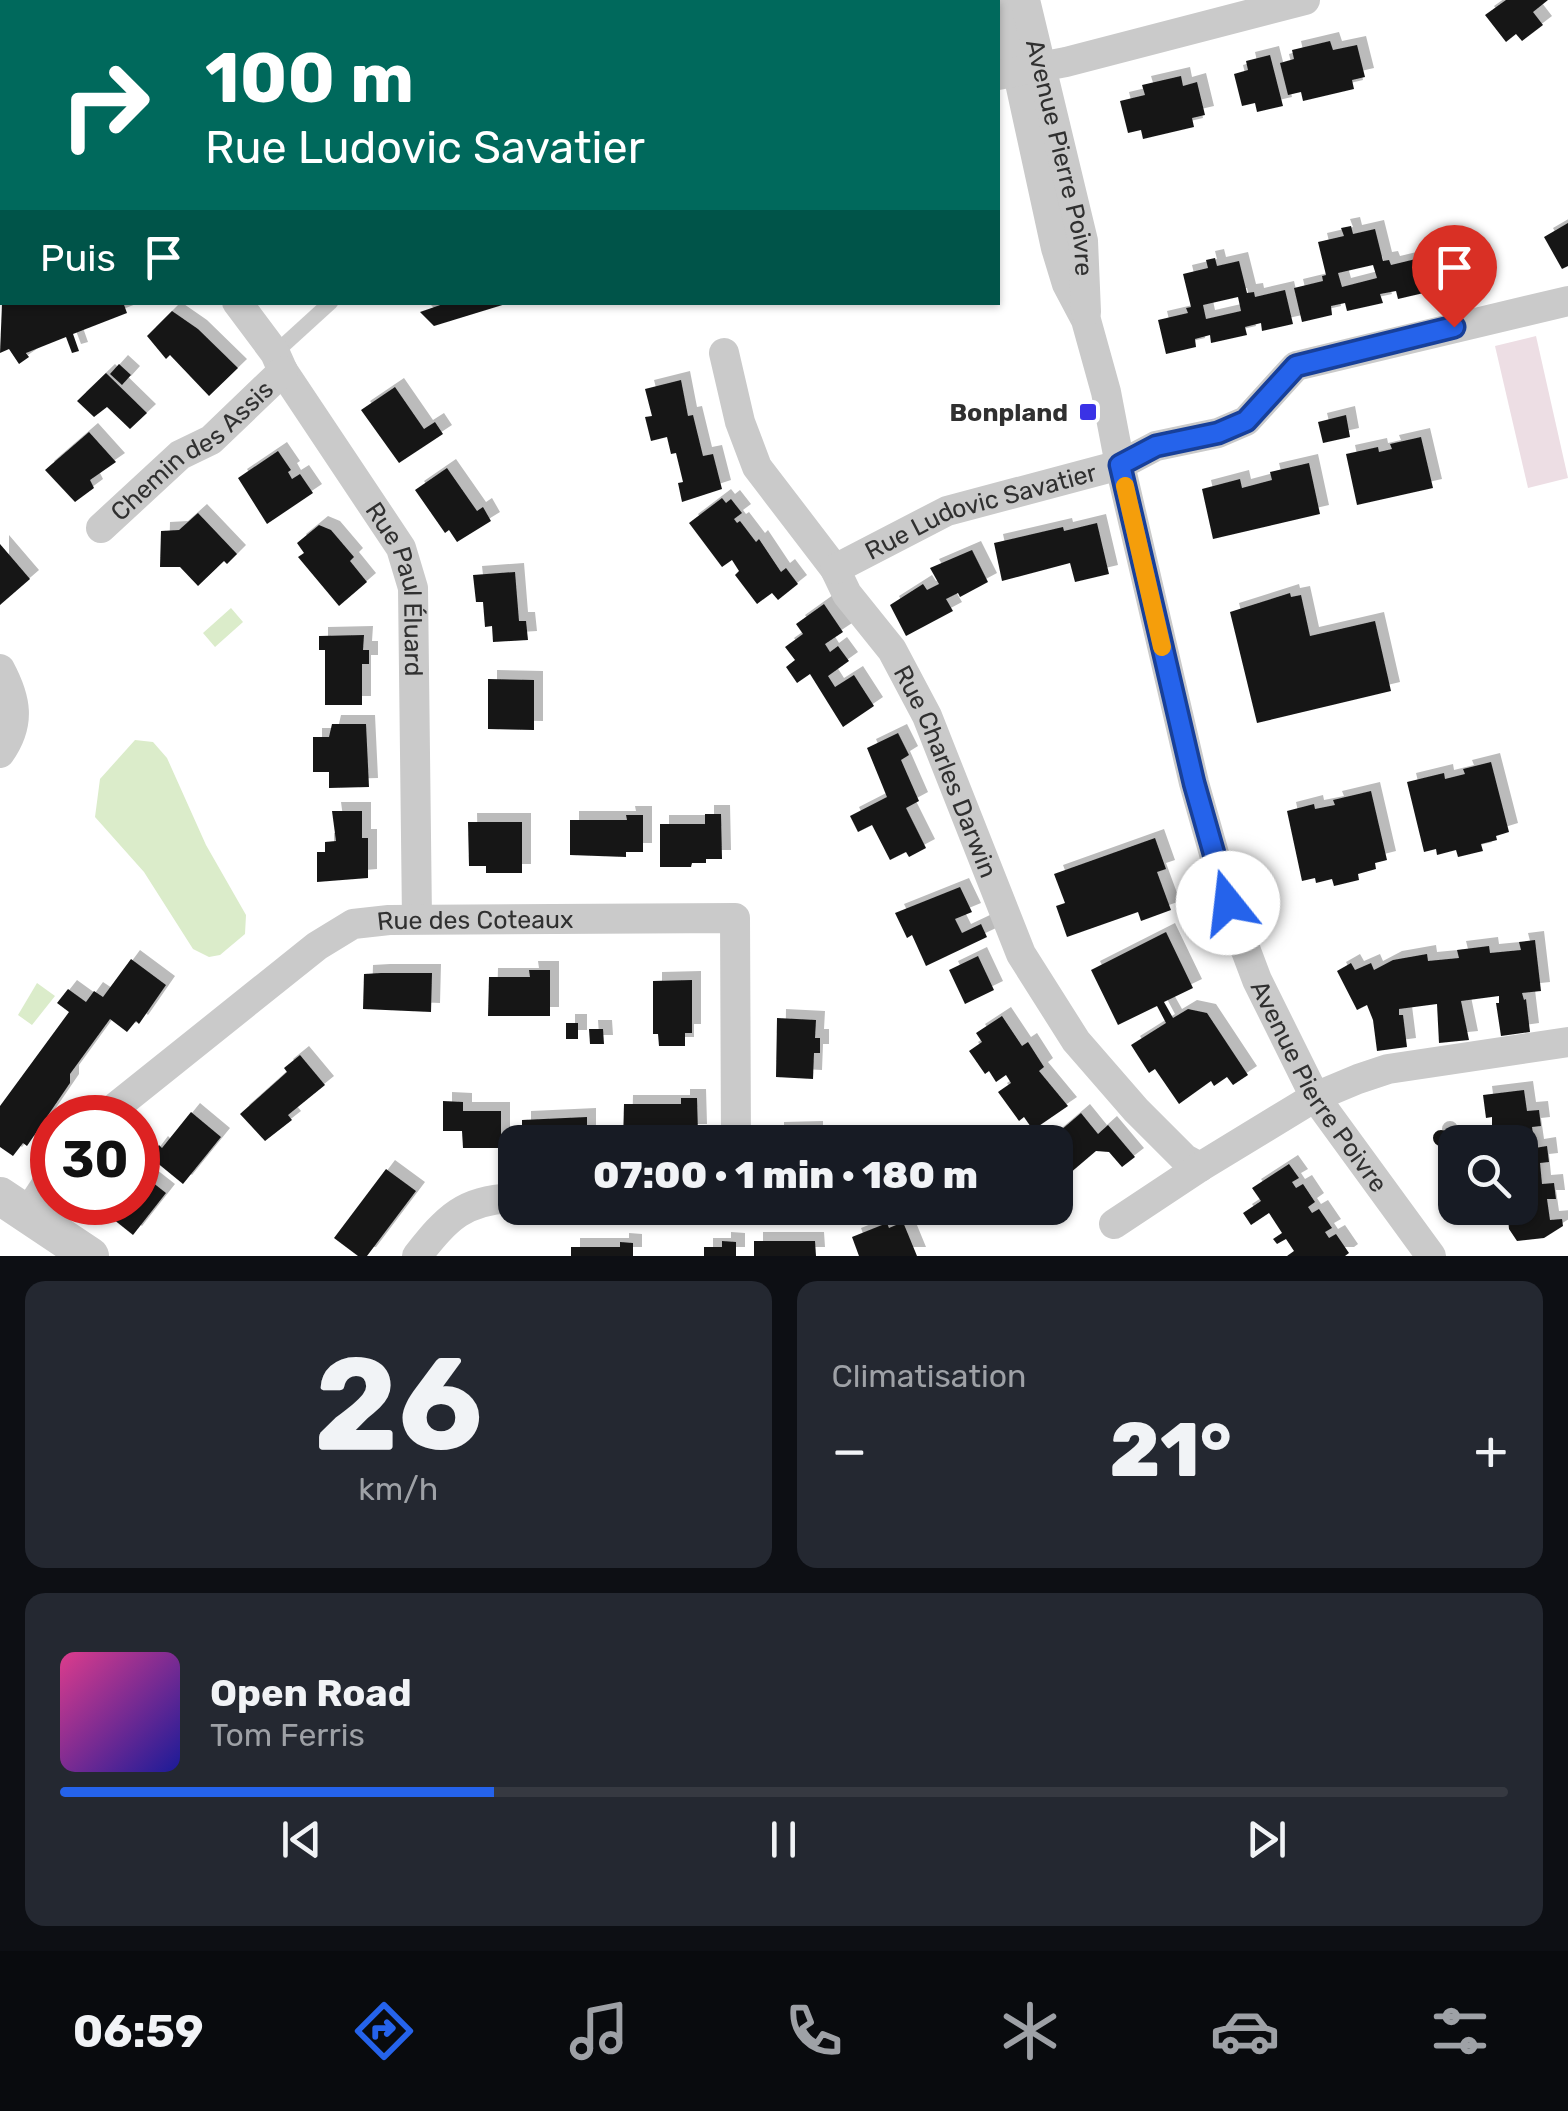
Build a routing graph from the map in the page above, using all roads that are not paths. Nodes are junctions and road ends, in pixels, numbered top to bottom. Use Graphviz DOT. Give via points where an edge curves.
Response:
graph roads {
  1 [pos="1002,0"];
  2 [pos="1025,0"];
  3 [pos="1304,0"];
  4 [pos="1018,70"];
  5 [pos="1568,301"];
  6 [pos="240,305"];
  7 [pos="328,305"];
  8 [pos="724,352"];
  9 [pos="279,362"];
  10 [pos="1120,465"];
  11 [pos="101,528"];
  12 [pos="835,568"];
  13 [pos="0,669"];
  14 [pos="0,752"];
  15 [pos="417,919"];
  16 [pos="1568,1042"];
  17 [pos="131,1095"];
  18 [pos="1314,1097"];
  19 [pos="736,1125"];
  20 [pos="1200,1167"];
  21 [pos="498,1200"];
  22 [pos="14,1204"];
  23 [pos="1395,1208"];
  24 [pos="1114,1224"];
  25 [pos="90,1256"];
  26 [pos="417,1256"];
  27 [pos="1413,1256"];
  28 [pos="1432,1256"];
  1 -- 4 [label="street, Avenue Pierre Poivre"];
  2 -- 4 [label="street, Avenue Pierre Poivre"];
  3 -- 4 [label="street"];
  4 -- 10 [label="street, Avenue Pierre Poivre" via="1083,241 1086,320"];
  5 -- 10 [label="street, Rue Ludovic Savatier" via="1296,366 1246,421 1156,446"];
  6 -- 9 [label="street, Rue Paul Éluard"];
  7 -- 9 [label="lane"];
  8 -- 12 [label="street, Rue Charles Darwin" via="757,467"];
  9 -- 11 [label="street, Chemin des Assis" via="211,440 180,455"];
  9 -- 15 [label="street, Rue Paul Éluard" via="402,548 413,588"];
  10 -- 12 [label="street, Rue Ludovic Savatier" via="947,511"];
  10 -- 18 [label="street, Avenue Pierre Poivre" via="1228,903"];
  12 -- 20 [label="street, Rue Charles Darwin" via="928,716 1021,954 1088,1054 1160,1135"];
  13 -- 14 [label="street" via="14,695 15,717"];
  15 -- 17 [label="street, Rue des Coteaux" via="354,924 317,946"];
  15 -- 19 [label="street, Rue des Coteaux" via="735,918"];
  16 -- 18 [label="street" via="1388,1069"];
  18 -- 20 [label="street"];
  18 -- 23 [label="street, Avenue Pierre Poivre"];
  20 -- 24 [label="street"];
  21 -- 26 [label="street" via="469,1204"];
  22 -- 25 [label="street"];
  23 -- 27 [label="street, Avenue Pierre Poivre"];
  23 -- 28 [label="street, Avenue Pierre Poivre"];
}
